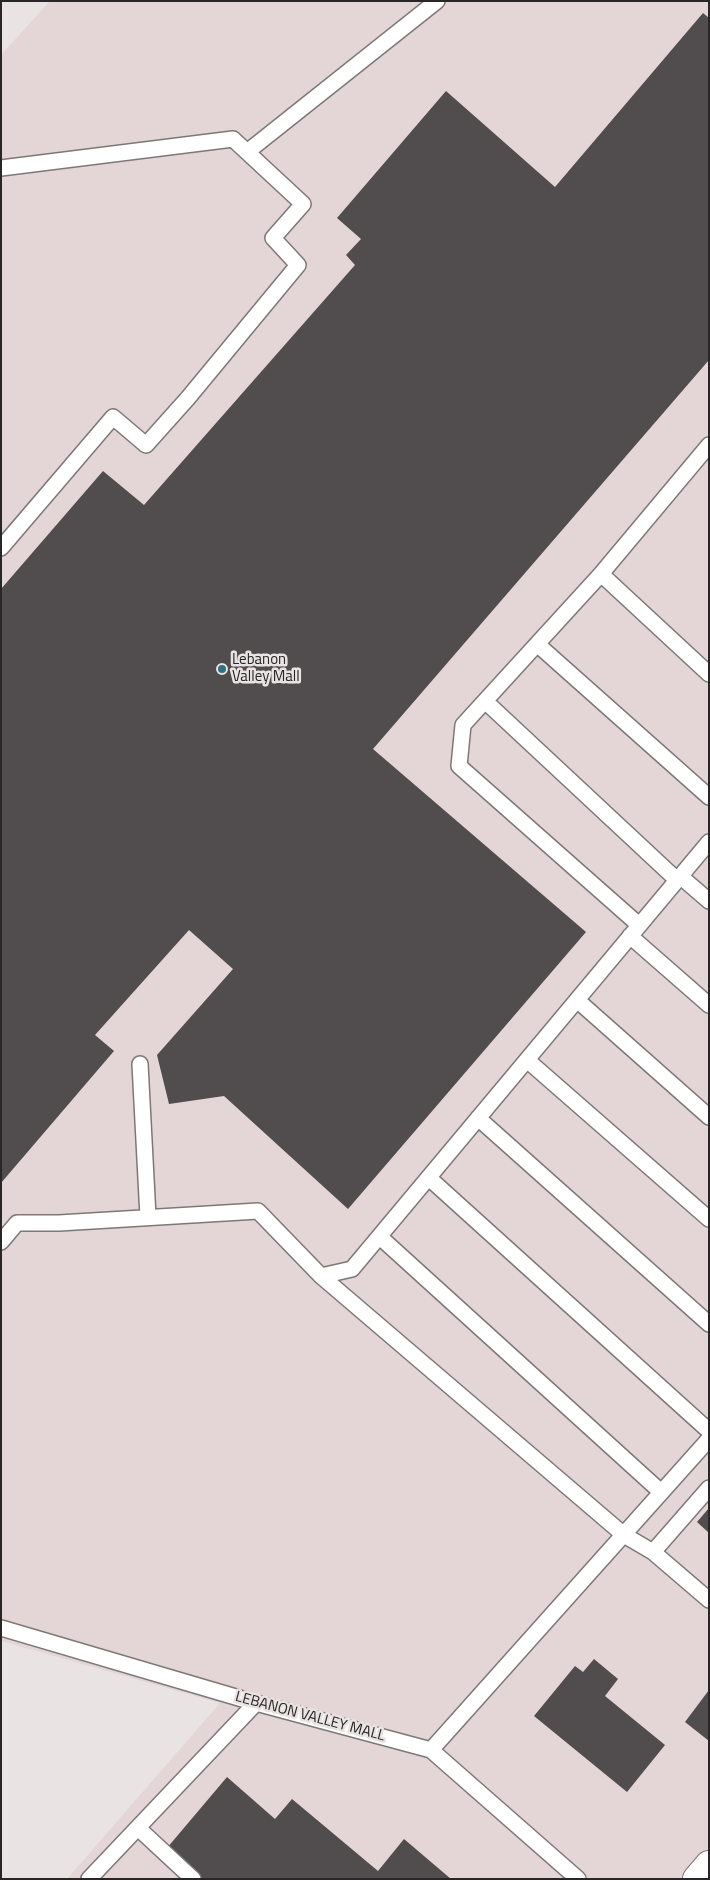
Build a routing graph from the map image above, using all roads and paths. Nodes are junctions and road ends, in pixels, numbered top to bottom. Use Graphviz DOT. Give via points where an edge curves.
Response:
graph roads {
  1 [pos="436,1"];
  2 [pos="247,152"];
  3 [pos="1,168"];
  4 [pos="709,445"];
  5 [pos="1,548"];
  6 [pos="601,574"];
  7 [pos="537,644"];
  8 [pos="709,674"];
  9 [pos="485,702"];
  10 [pos="709,797"];
  11 [pos="709,842"];
  12 [pos="679,878"];
  13 [pos="709,901"];
  14 [pos="635,931"];
  15 [pos="577,1000"];
  16 [pos="709,1005"];
  17 [pos="527,1060"];
  18 [pos="140,1064"];
  19 [pos="709,1117"];
  20 [pos="478,1118"];
  21 [pos="429,1178"];
  22 [pos="148,1217"];
  23 [pos="709,1219"];
  24 [pos="380,1236"];
  25 [pos="1,1242"];
  26 [pos="321,1276"];
  27 [pos="709,1324"];
  28 [pos="709,1431"];
  29 [pos="709,1439"];
  30 [pos="709,1488"];
  31 [pos="661,1492"];
  32 [pos="624,1535"];
  33 [pos="653,1552"];
  34 [pos="709,1600"];
  35 [pos="1,1628"];
  36 [pos="256,1703"];
  37 [pos="431,1750"];
  38 [pos="138,1828"];
  39 [pos="709,1865"];
  40 [pos="89,1879"];
  41 [pos="193,1879"];
  42 [pos="578,1879"];
  43 [pos="697,1879"];
  1 -- 2 [label="lane"];
  2 -- 3 [label="lane" via="233,140"];
  2 -- 5 [label="lane" via="302,204 273,238 298,265 146,445 113,417"];
  4 -- 6 [label="lane"];
  6 -- 7 [label="lane"];
  6 -- 8 [label="lane"];
  7 -- 9 [label="lane"];
  7 -- 10 [label="lane"];
  9 -- 12 [label="lane"];
  9 -- 14 [label="lane" via="464,726 459,766"];
  11 -- 12 [label="lane"];
  12 -- 13 [label="lane"];
  12 -- 14 [label="lane"];
  14 -- 15 [label="lane"];
  14 -- 16 [label="lane"];
  15 -- 17 [label="lane"];
  15 -- 19 [label="lane"];
  17 -- 20 [label="lane"];
  17 -- 23 [label="lane"];
  18 -- 22 [label="lane"];
  20 -- 21 [label="lane"];
  20 -- 27 [label="lane"];
  21 -- 24 [label="lane"];
  21 -- 28 [label="lane"];
  22 -- 25 [label="lane" via="17,1223"];
  22 -- 26 [label="lane" via="258,1211"];
  24 -- 26 [label="lane" via="352,1269"];
  24 -- 31 [label="lane"];
  26 -- 32 [label="lane"];
  29 -- 31 [label="lane"];
  30 -- 33 [label="lane"];
  31 -- 32 [label="lane"];
  32 -- 33 [label="lane"];
  32 -- 37 [label="lane"];
  33 -- 34 [label="lane"];
  35 -- 36 [label="lane, LEBANON VALLEY MALL"];
  36 -- 37 [label="lane, LEBANON VALLEY MALL"];
  36 -- 38 [label="lane"];
  37 -- 42 [label="lane, LEBANON VALLEY MALL"];
  38 -- 40 [label="lane"];
  38 -- 41 [label="lane"];
  39 -- 43 [label="highway"];
}
